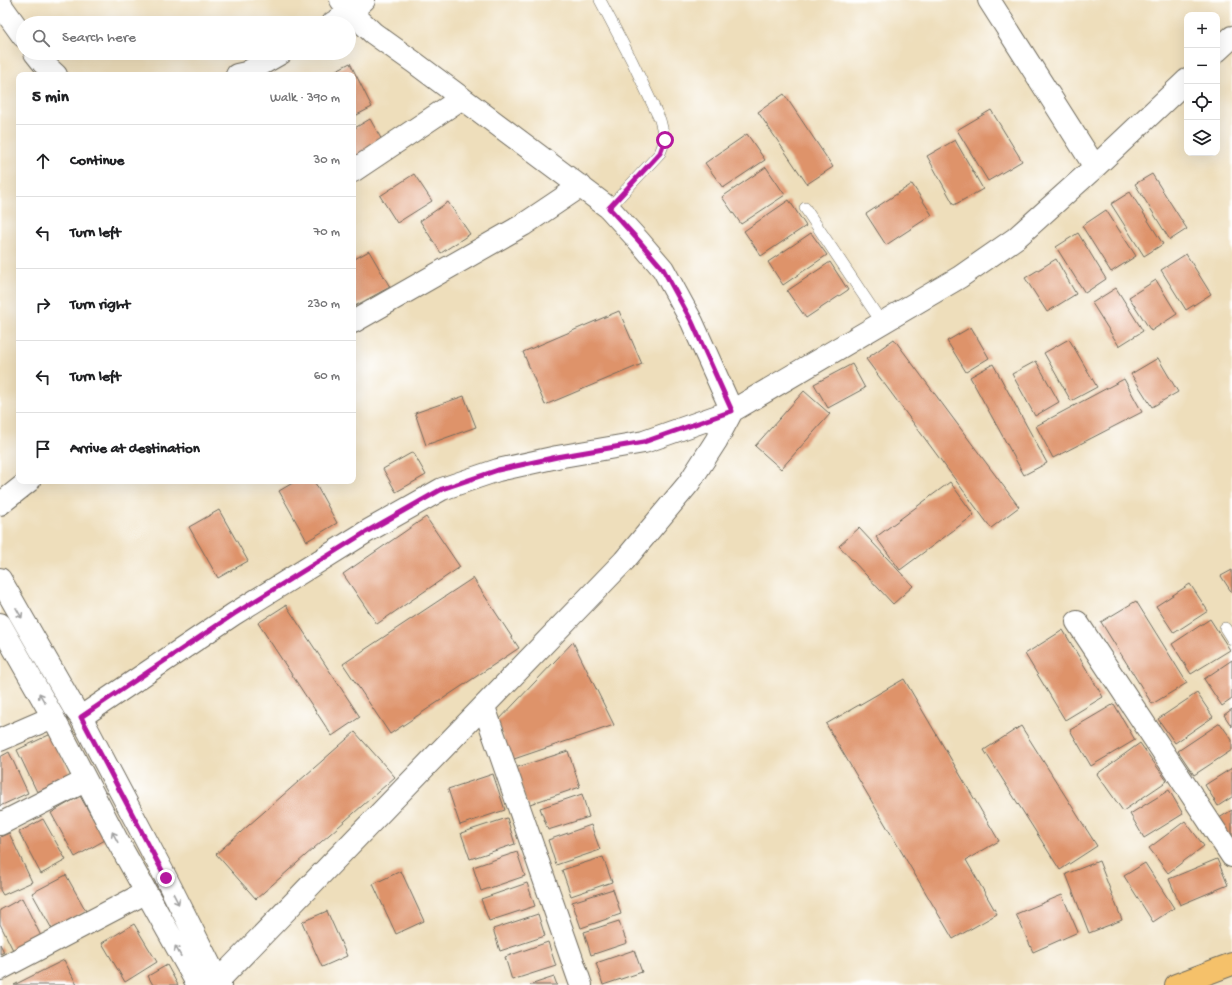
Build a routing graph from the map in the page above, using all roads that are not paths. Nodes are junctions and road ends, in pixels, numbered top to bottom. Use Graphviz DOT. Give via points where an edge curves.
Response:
graph roads {
  1 [pos="600,0"];
  2 [pos="989,0"];
  3 [pos="0,4"];
  4 [pos="347,9"];
  5 [pos="355,16"];
  6 [pos="356,17"];
  7 [pos="16,26"];
  8 [pos="1232,37"];
  9 [pos="1220,48"];
  10 [pos="40,60"];
  11 [pos="269,60"];
  12 [pos="52,72"];
  13 [pos="248,72"];
  14 [pos="1184,83"];
  15 [pos="462,98"];
  16 [pos="1094,167"];
  17 [pos="356,169"];
  18 [pos="581,186"];
  19 [pos="609,208"];
  20 [pos="805,208"];
  21 [pos="356,320"];
  22 [pos="882,323"];
  23 [pos="732,411"];
  24 [pos="26,484"];
  25 [pos="0,504"];
  26 [pos="0,579"];
  27 [pos="1077,622"];
  28 [pos="0,624"];
  29 [pos="1225,628"];
  30 [pos="1232,639"];
  31 [pos="484,707"];
  32 [pos="53,717"];
  33 [pos="81,717"];
  34 [pos="0,740"];
  35 [pos="85,781"];
  36 [pos="0,824"];
  37 [pos="1232,856"];
  38 [pos="145,893"];
  39 [pos="1232,964"];
  40 [pos="0,969"];
  41 [pos="213,984"];
  42 [pos="581,985"];
  43 [pos="1176,985"];
  1 -- 19 [label="lane" via="660,120 665,140 660,153"];
  2 -- 16 [label="street"];
  3 -- 7 [label="street"];
  4 -- 5 [label="street"];
  6 -- 15 [label="street" via="373,33"];
  8 -- 9 [label="street"];
  10 -- 12 [label="street"];
  11 -- 13 [label="street"];
  14 -- 16 [label="street"];
  15 -- 17 [label="street"];
  15 -- 18 [label="street"];
  16 -- 22 [label="street" via="1016,238 960,277"];
  18 -- 19 [label="street"];
  18 -- 21 [label="street" via="523,225"];
  19 -- 23 [label="street" via="663,269 692,322"];
  20 -- 22 [label="lane"];
  22 -- 23 [label="street"];
  23 -- 31 [label="street" via="689,483 624,561"];
  23 -- 33 [label="street" via="644,442 498,470 442,489 366,532 234,614"];
  24 -- 25 [label="street"];
  26 -- 33 [label="street, one-way"];
  27 -- 37 [label="street"];
  32 -- 28 [label="street, one-way"];
  29 -- 30 [label="lane"];
  31 -- 41 [label="street"];
  31 -- 42 [label="street"];
  32 -- 34 [label="street"];
  32 -- 35 [label="street"];
  33 -- 41 [label="street, one-way" via="166,878"];
  35 -- 36 [label="street"];
  38 -- 35 [label="street, one-way"];
  38 -- 40 [label="street"];
  41 -- 38 [label="street, one-way"];
  39 -- 43 [label="main road"];
}
